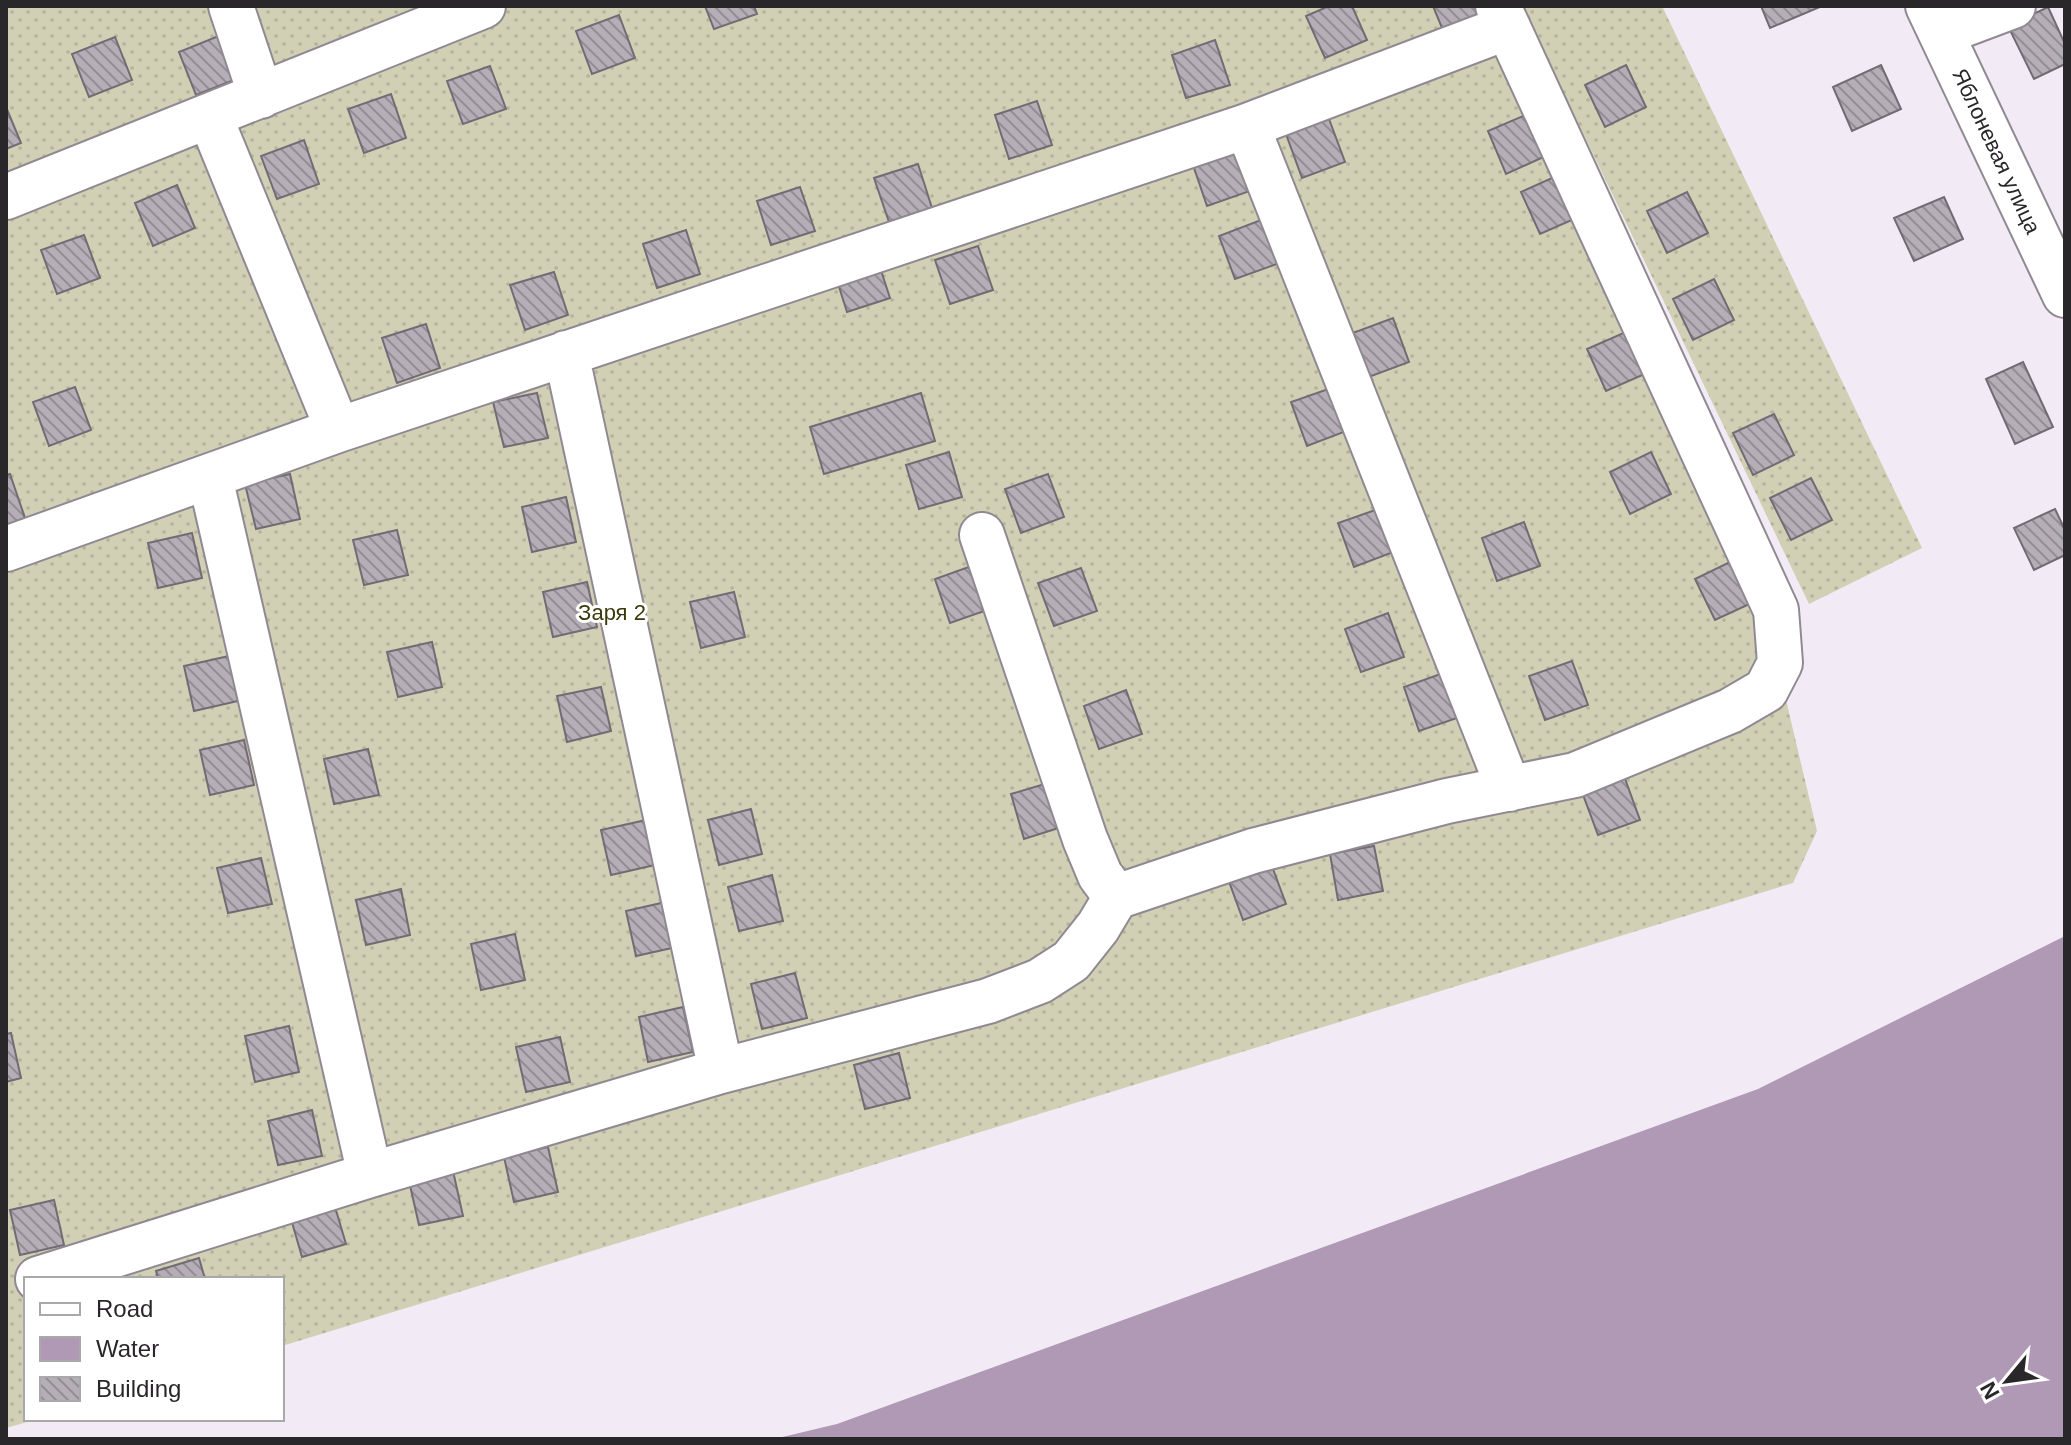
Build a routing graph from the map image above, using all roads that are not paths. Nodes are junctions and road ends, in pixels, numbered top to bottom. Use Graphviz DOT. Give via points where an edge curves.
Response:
graph roads {
  1 [pos="231,6"];
  2 [pos="483,6"];
  3 [pos="2013,6"];
  4 [pos="1503,16"];
  5 [pos="1934,20"];
  6 [pos="261,96"];
  7 [pos="210,117"];
  8 [pos="1247,126"];
  9 [pos="6,197"];
  10 [pos="2065,295"];
  11 [pos="566,353"];
  12 [pos="338,430"];
  13 [pos="210,477"];
  14 [pos="982,535"];
  15 [pos="6,549"];
  16 [pos="1509,789"];
  17 [pos="1116,897"];
  18 [pos="721,1071"];
  19 [pos="370,1175"];
  20 [pos="44,1277"];
  1 -- 6 [label="street"];
  2 -- 6 [label="street"];
  3 -- 5 [label="street"];
  4 -- 8 [label="street"];
  4 -- 16 [label="street" via="1776,610 1780,663 1766,690 1730,711 1575,775"];
  5 -- 10 [label="street, Яблоневая улица"];
  6 -- 7 [label="street"];
  7 -- 9 [label="street"];
  7 -- 12 [label="street"];
  8 -- 11 [label="street"];
  8 -- 16 [label="street"];
  11 -- 12 [label="street"];
  11 -- 18 [label="street"];
  12 -- 13 [label="street"];
  13 -- 15 [label="street"];
  13 -- 19 [label="street"];
  14 -- 17 [label="street" via="1085,839"];
  16 -- 17 [label="street" via="1253,851"];
  17 -- 18 [label="street" via="1071,961 1040,981 988,1001"];
  18 -- 19 [label="street"];
  19 -- 20 [label="street"];
}
